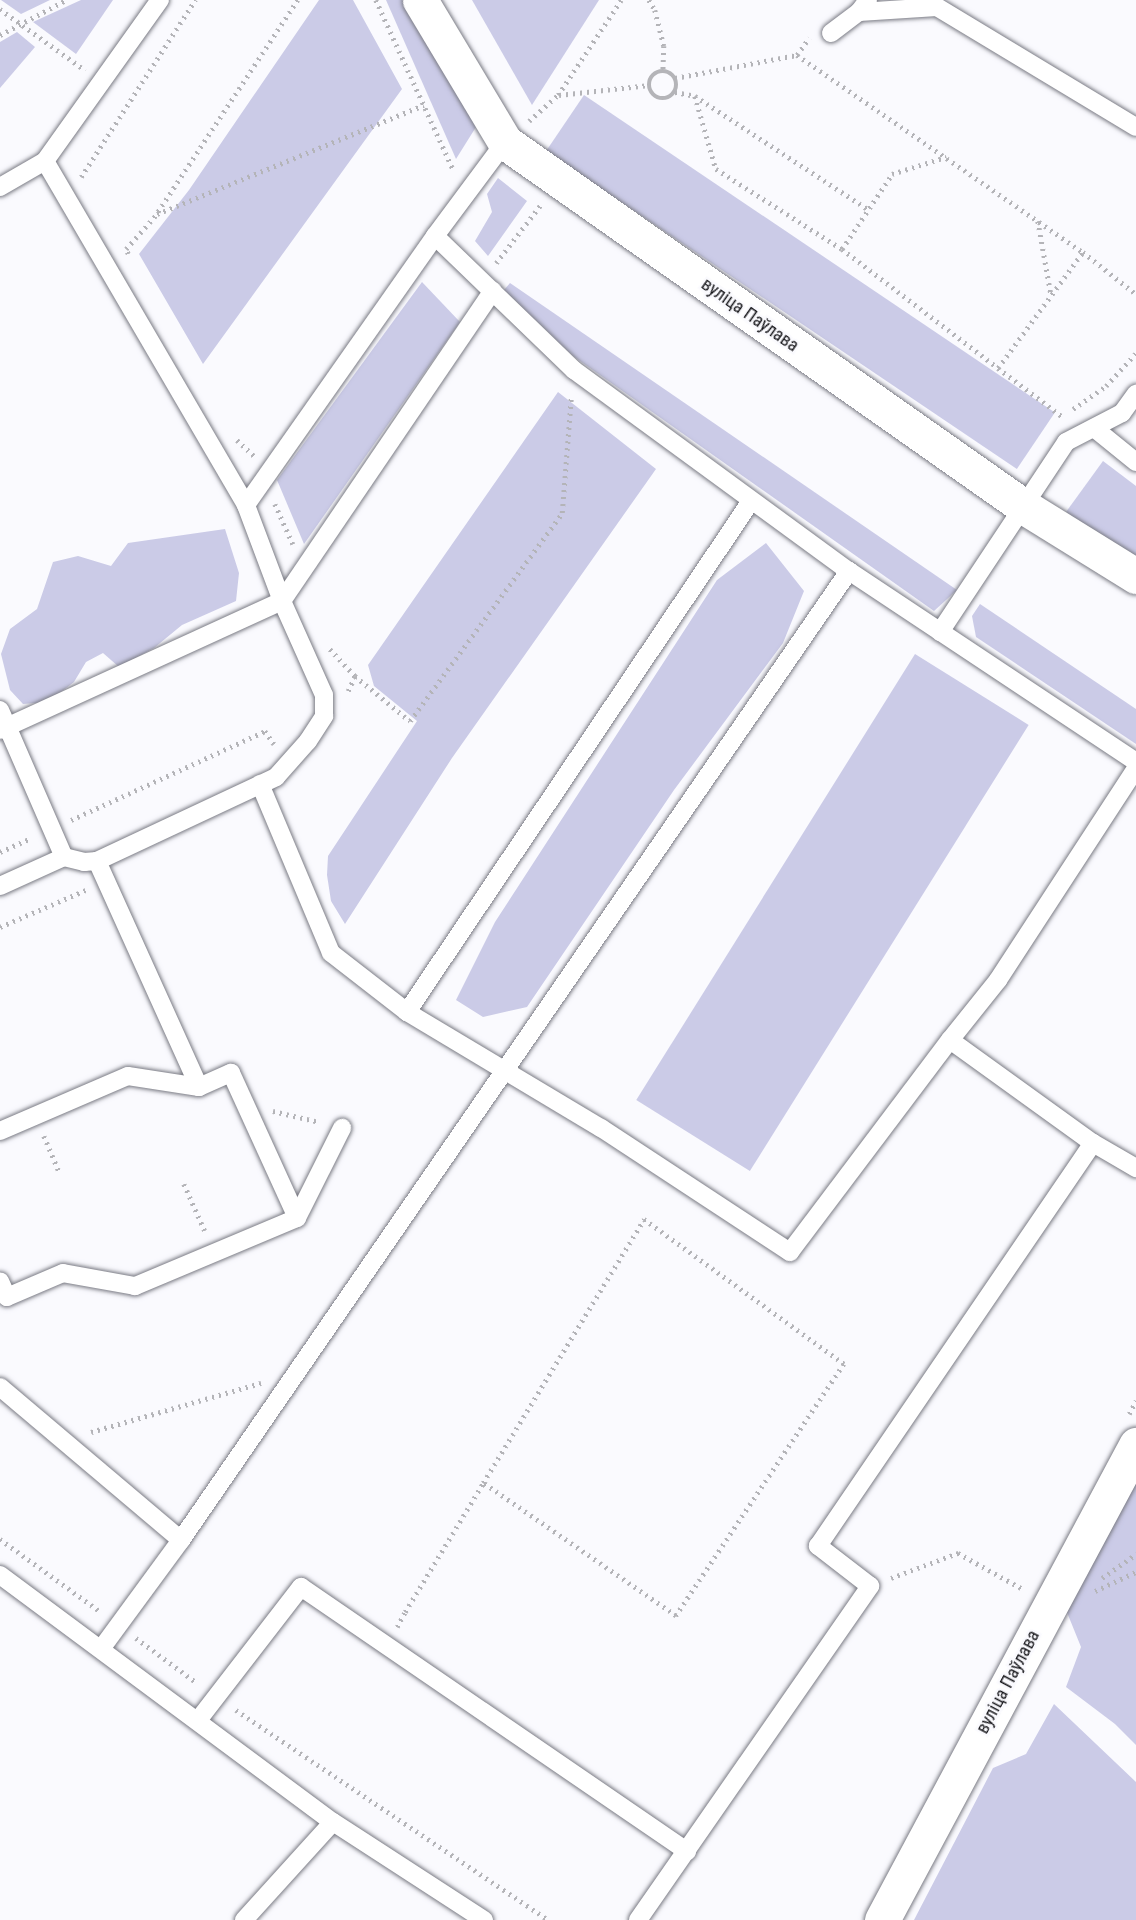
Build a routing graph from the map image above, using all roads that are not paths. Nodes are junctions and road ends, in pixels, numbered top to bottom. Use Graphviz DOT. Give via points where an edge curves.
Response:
graph roads {
  1 [pos="160,0"];
  2 [pos="420,0"];
  3 [pos="863,6"];
  4 [pos="831,33"];
  5 [pos="1136,127"];
  6 [pos="505,142"];
  7 [pos="45,161"];
  8 [pos="0,187"];
  9 [pos="435,236"];
  10 [pos="487,286"];
  11 [pos="1136,394"];
  12 [pos="1094,428"];
  13 [pos="1136,462"];
  14 [pos="751,501"];
  15 [pos="246,505"];
  16 [pos="1023,506"];
  17 [pos="849,571"];
  18 [pos="1136,576"];
  19 [pos="282,601"];
  20 [pos="940,632"];
  21 [pos="2,723"];
  22 [pos="1136,762"];
  23 [pos="1136,768"];
  24 [pos="260,784"];
  25 [pos="64,857"];
  26 [pos="97,861"];
  27 [pos="0,886"];
  28 [pos="407,1012"];
  29 [pos="950,1040"];
  30 [pos="504,1069"];
  31 [pos="199,1087"];
  32 [pos="342,1128"];
  33 [pos="0,1131"];
  34 [pos="1093,1143"];
  35 [pos="1136,1168"];
  36 [pos="297,1217"];
  37 [pos="0,1281"];
  38 [pos="0,1387"];
  39 [pos="1136,1445"];
  40 [pos="181,1539"];
  41 [pos="0,1575"];
  42 [pos="101,1649"];
  43 [pos="199,1719"];
  44 [pos="334,1822"];
  45 [pos="687,1851"];
  46 [pos="244,1920"];
  47 [pos="484,1920"];
  48 [pos="638,1920"];
  49 [pos="882,1920"];
  1 -- 7 [label="lane"];
  2 -- 6 [label="street, вуліца Паўлава"];
  3 -- 4 [label="lane"];
  3 -- 5 [label="lane" via="936,7"];
  6 -- 9 [label="lane"];
  6 -- 16 [label="street, вуліца Паўлава"];
  7 -- 8 [label="lane"];
  7 -- 15 [label="lane"];
  9 -- 10 [label="lane"];
  9 -- 15 [label="lane"];
  10 -- 14 [label="lane" via="574,370"];
  10 -- 19 [label="lane"];
  11 -- 12 [label="lane" via="1122,413"];
  12 -- 13 [label="lane"];
  12 -- 16 [label="lane" via="1066,442"];
  14 -- 17 [label="lane"];
  14 -- 28 [label="lane"];
  15 -- 19 [label="lane"];
  16 -- 18 [label="street, вуліца Паўлава"];
  16 -- 20 [label="lane"];
  17 -- 20 [label="lane"];
  17 -- 30 [label="lane"];
  19 -- 21 [label="lane"];
  19 -- 24 [label="lane" via="324,695 324,716 276,777"];
  20 -- 22 [label="lane"];
  21 -- 25 [label="lane"];
  23 -- 29 [label="lane" via="998,980"];
  24 -- 26 [label="lane"];
  24 -- 28 [label="lane" via="331,953"];
  25 -- 26 [label="lane"];
  25 -- 27 [label="lane"];
  26 -- 31 [label="lane"];
  28 -- 30 [label="lane"];
  29 -- 30 [label="lane" via="789,1252"];
  29 -- 34 [label="lane"];
  30 -- 40 [label="lane"];
  31 -- 33 [label="lane" via="128,1076"];
  31 -- 36 [label="lane" via="231,1073"];
  32 -- 36 [label="lane"];
  34 -- 35 [label="lane"];
  34 -- 45 [label="lane" via="818,1546 870,1586"];
  36 -- 37 [label="lane" via="135,1286 63,1273 7,1297"];
  38 -- 40 [label="lane"];
  39 -- 49 [label="street, вуліца Паўлава"];
  40 -- 42 [label="lane"];
  41 -- 42 [label="lane"];
  42 -- 43 [label="lane"];
  43 -- 44 [label="lane"];
  43 -- 45 [label="lane" via="301,1587"];
  44 -- 46 [label="lane"];
  44 -- 47 [label="lane"];
  45 -- 48 [label="lane"];
}
